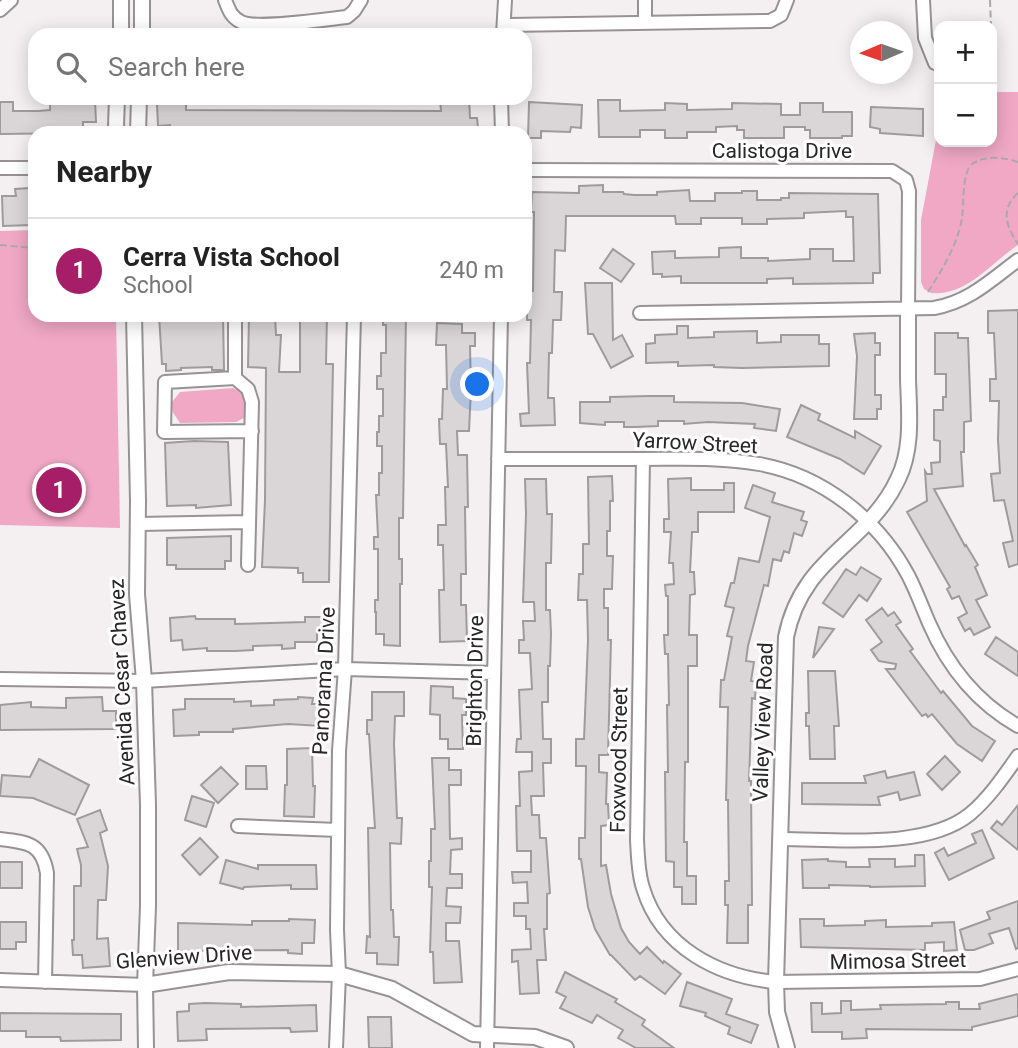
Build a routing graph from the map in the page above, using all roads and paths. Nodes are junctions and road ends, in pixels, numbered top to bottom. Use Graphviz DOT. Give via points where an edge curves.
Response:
graph roads {
  1 [pos="121,0"];
  2 [pos="142,0"];
  3 [pos="225,0"];
  4 [pos="505,0"];
  5 [pos="645,0"];
  6 [pos="787,0"];
  7 [pos="923,0"];
  8 [pos="990,0"];
  9 [pos="357,6"];
  10 [pos="991,21"];
  11 [pos="645,23"];
  12 [pos="121,28"];
  13 [pos="142,28"];
  14 [pos="503,28"];
  15 [pos="532,29"];
  16 [pos="934,60"];
  17 [pos="117,105"];
  18 [pos="139,105"];
  19 [pos="500,105"];
  20 [pos="116,126"];
  21 [pos="138,126"];
  22 [pos="502,126"];
  23 [pos="1018,162"];
  24 [pos="0,168"];
  25 [pos="28,168"];
  26 [pos="532,170"];
  27 [pos="1018,193"];
  28 [pos="1018,244"];
  29 [pos="0,245"];
  30 [pos="28,247"];
  31 [pos="1018,260"];
  32 [pos="928,292"];
  33 [pos="908,310"];
  34 [pos="640,313"];
  35 [pos="134,322"];
  36 [pos="235,322"];
  37 [pos="354,322"];
  38 [pos="501,322"];
  39 [pos="235,379"];
  40 [pos="252,431"];
  41 [pos="498,459"];
  42 [pos="643,459"];
  43 [pos="868,521"];
  44 [pos="248,522"];
  45 [pos="138,524"];
  46 [pos="248,565"];
  47 [pos="345,669"];
  48 [pos="494,673"];
  49 [pos="0,679"];
  50 [pos="144,681"];
  51 [pos="1018,726"];
  52 [pos="1018,756"];
  53 [pos="239,826"];
  54 [pos="338,830"];
  55 [pos="0,839"];
  56 [pos="781,839"];
  57 [pos="1018,969"];
  58 [pos="339,974"];
  59 [pos="0,980"];
  60 [pos="45,982"];
  61 [pos="776,982"];
  62 [pos="145,985"];
  63 [pos="487,1042"];
  64 [pos="146,1048"];
  65 [pos="336,1048"];
  66 [pos="566,1048"];
  67 [pos="787,1048"];
  1 -- 12 [label="street"];
  2 -- 13 [label="street"];
  3 -- 9 [label="street" via="231,15 243,23 260,24 347,17"];
  4 -- 14 [label="street"];
  5 -- 11 [label="street"];
  6 -- 11 [label="street" via="781,15 771,21"];
  7 -- 16 [label="street" via="925,38"];
  8 -- 10 [label="path"];
  11 -- 15 [label="street"];
  17 -- 20 [label="street"];
  18 -- 21 [label="street"];
  19 -- 22 [label="street"];
  23 -- 32 [label="path" via="990,159 970,167 958,234"];
  24 -- 25 [label="street"];
  26 -- 33 [label="street, Calistoga Drive" via="892,171 906,180 909,191"];
  27 -- 28 [label="path" via="1006,217"];
  29 -- 30 [label="path"];
  31 -- 33 [label="street" via="962,299"];
  33 -- 34 [label="street"];
  33 -- 43 [label="street, Valley View Road" via="905,460 893,489"];
  35 -- 45 [label="street, Avenida Cesar Chavez"];
  36 -- 39 [label="street"];
  37 -- 47 [label="street, Panorama Drive"];
  38 -- 41 [label="street, Brighton Drive"];
  39 -- 40 [label="street" via="248,389"];
  39 -- 40 [label="street" via="165,382 164,432"];
  40 -- 44 [label="street"];
  41 -- 42 [label="street, Yarrow Street"];
  41 -- 48 [label="street, Brighton Drive"];
  42 -- 43 [label="street, Yarrow Street" via="762,464 810,481"];
  42 -- 61 [label="street, Foxwood Street" via="637,840 642,887 659,921 699,959 735,976"];
  43 -- 51 [label="street, Yarrow Street" via="902,565 962,681"];
  43 -- 56 [label="street, Valley View Road" via="810,579 789,620"];
  44 -- 45 [label="street"];
  44 -- 46 [label="street"];
  45 -- 50 [label="street, Avenida Cesar Chavez" via="137,594"];
  47 -- 48 [label="street"];
  47 -- 50 [label="street"];
  47 -- 54 [label="street, Panorama Drive"];
  48 -- 63 [label="street, Brighton Drive"];
  49 -- 50 [label="street"];
  50 -- 62 [label="street, Avenida Cesar Chavez"];
  52 -- 56 [label="street" via="969,814 928,834"];
  53 -- 54 [label="street"];
  54 -- 58 [label="street, Panorama Drive"];
  55 -- 60 [label="street" via="28,843 44,857"];
  56 -- 61 [label="street, Valley View Road"];
  57 -- 61 [label="street, Mimosa Street" via="980,979"];
  58 -- 62 [label="street, Glenview Drive" via="229,971"];
  58 -- 63 [label="street, Glenview Drive" via="392,989"];
  58 -- 65 [label="street, Panorama Drive"];
  59 -- 60 [label="street, Glenview Drive"];
  60 -- 62 [label="street, Glenview Drive"];
  61 -- 67 [label="street, Valley View Road" via="777,1012"];
  62 -- 64 [label="street, Avenida Cesar Chavez"];
  63 -- 66 [label="street, Glenview Drive" via="535,1037"];
}
